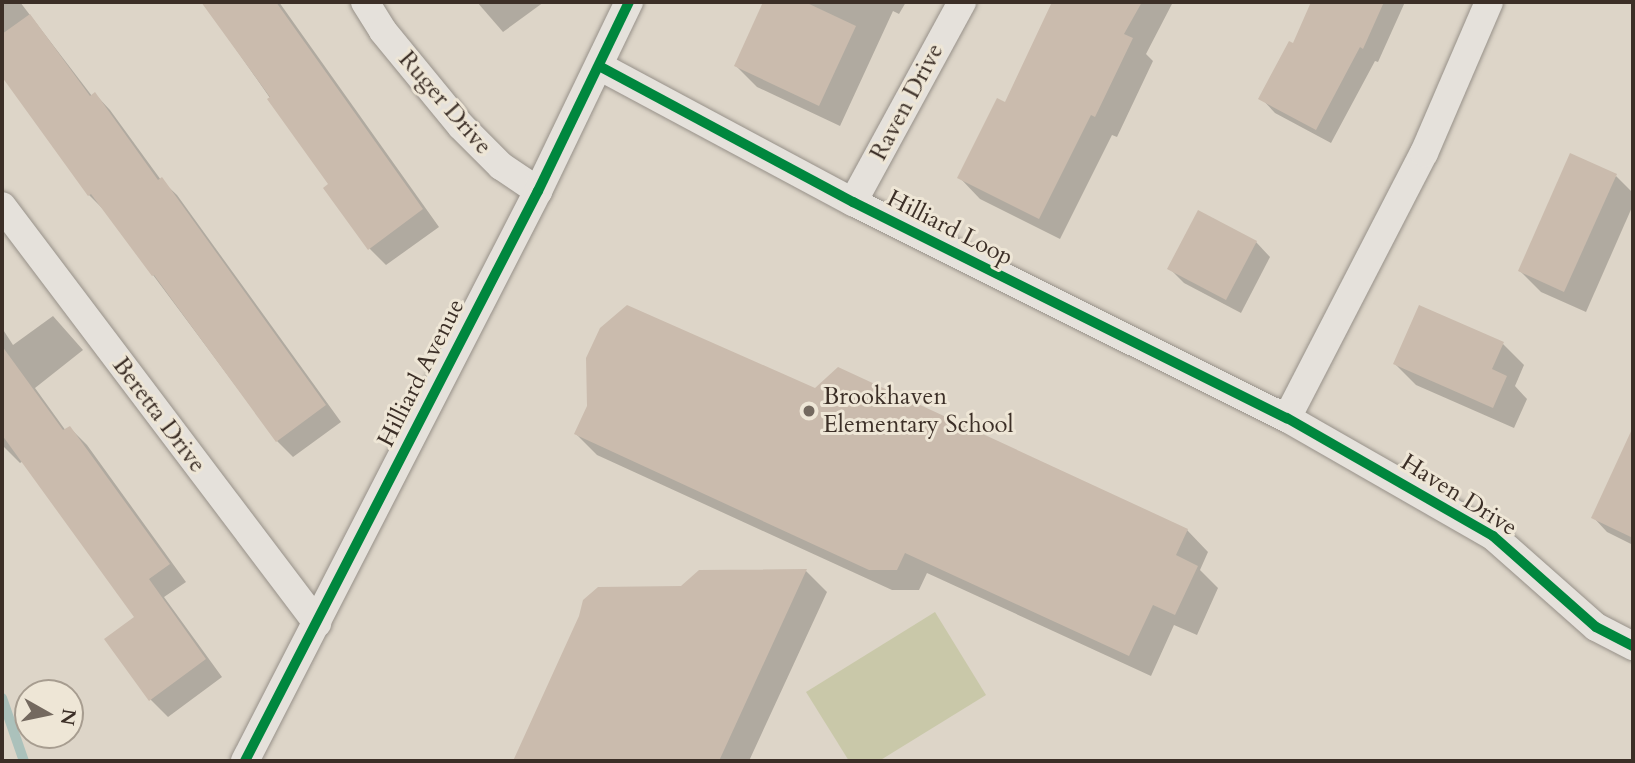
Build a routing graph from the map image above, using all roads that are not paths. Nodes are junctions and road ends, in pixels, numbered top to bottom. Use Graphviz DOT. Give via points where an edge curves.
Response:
graph roads {
  1 [pos="365,2"];
  2 [pos="629,2"];
  3 [pos="962,2"];
  4 [pos="1489,2"];
  5 [pos="599,66"];
  6 [pos="538,191"];
  7 [pos="853,202"];
  8 [pos="2,206"];
  9 [pos="1287,418"];
  10 [pos="317,623"];
  11 [pos="1633,646"];
  12 [pos="245,761"];
  1 -- 6 [label="street, Ruger Drive" via="461,127 502,166"];
  2 -- 5 [label="street, Hilliard Avenue"];
  3 -- 7 [label="street, Raven Drive"];
  4 -- 9 [label="street" via="1424,153"];
  5 -- 6 [label="street, Hilliard Avenue"];
  5 -- 7 [label="street, Hilliard Loop"];
  6 -- 10 [label="street, Hilliard Avenue"];
  7 -- 9 [label="street, Hilliard Loop"];
  8 -- 10 [label="street, Beretta Drive"];
  9 -- 11 [label="street, Haven Drive" via="1493,536 1596,627"];
  10 -- 12 [label="street, Hilliard Avenue"];
}
